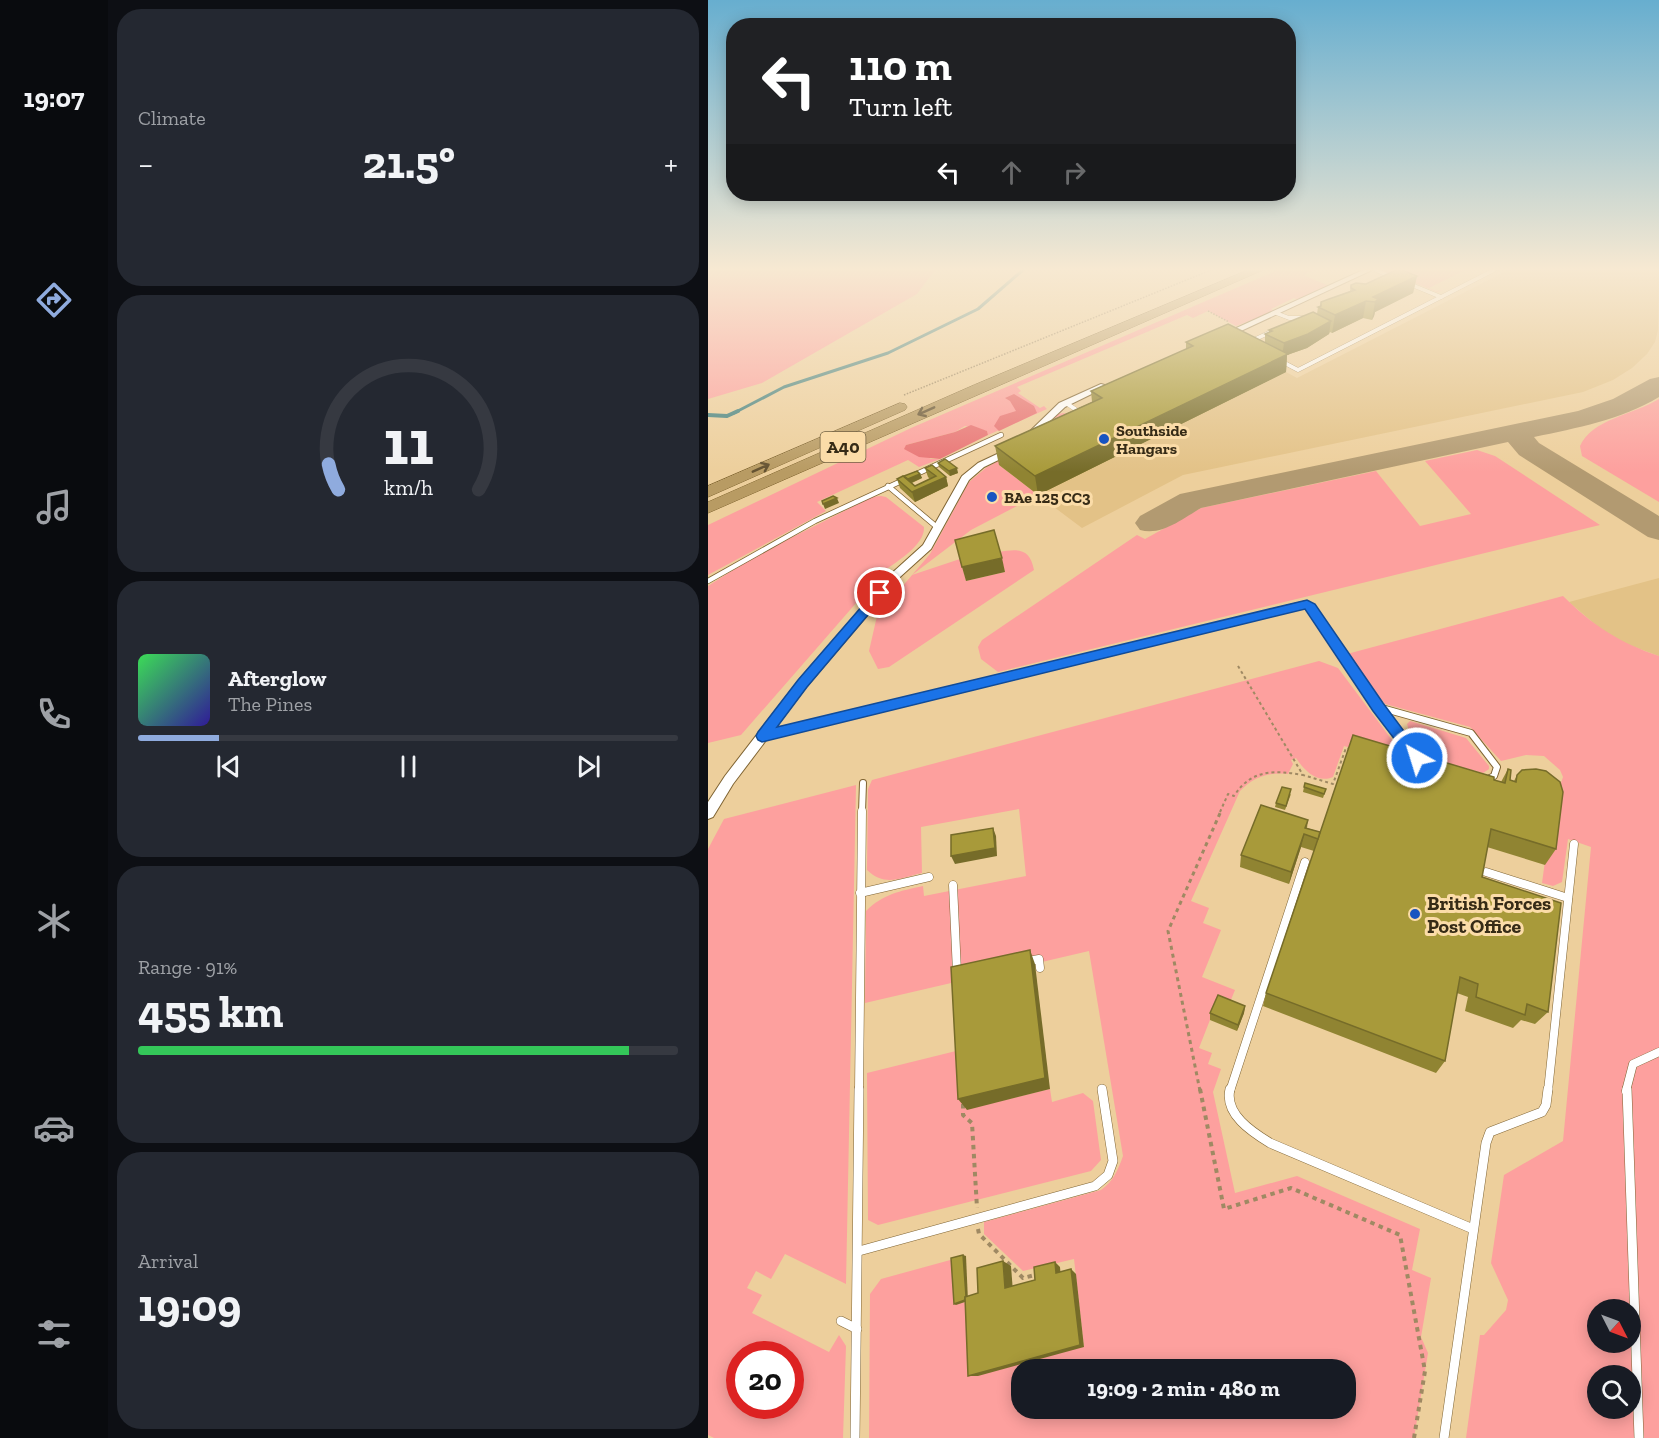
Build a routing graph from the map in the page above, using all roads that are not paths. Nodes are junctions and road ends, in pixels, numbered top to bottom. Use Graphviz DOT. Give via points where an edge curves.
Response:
graph roads {
  1 [pos="1066,337"];
  2 [pos="1098,337"];
  3 [pos="1231,337"];
  4 [pos="1260,337"];
  5 [pos="1362,337"];
  6 [pos="1218,339"];
  7 [pos="1255,348"];
  8 [pos="1274,357"];
  9 [pos="1118,380"];
  10 [pos="1066,403"];
  11 [pos="1088,406"];
  12 [pos="1001,435"];
  13 [pos="888,486"];
  14 [pos="708,492"];
  15 [pos="708,508"];
  16 [pos="938,528"];
  17 [pos="708,581"];
  18 [pos="1378,707"];
  19 [pos="762,736"];
  20 [pos="1424,761"];
  21 [pos="1476,777"];
  22 [pos="863,783"];
  23 [pos="708,813"];
  24 [pos="1574,844"];
  25 [pos="1305,862"];
  26 [pos="1486,872"];
  27 [pos="929,877"];
  28 [pos="953,885"];
  29 [pos="860,893"];
  30 [pos="1568,898"];
  31 [pos="1016,963"];
  32 [pos="1040,968"];
  33 [pos="969,973"];
  34 [pos="1659,1052"];
  35 [pos="1102,1089"];
  36 [pos="1473,1229"];
  37 [pos="859,1251"];
  38 [pos="841,1321"];
  39 [pos="857,1329"];
  40 [pos="855,1438"];
  41 [pos="1444,1438"];
  42 [pos="1639,1438"];
  14 -- 1 [label="highway, A40, one-way" via="915,398"];
  2 -- 15 [label="highway, A40, one-way"];
  3 -- 6 [label="street"];
  4 -- 7 [label="lane" via="1246,344"];
  5 -- 8 [label="lane" via="1298,370"];
  9 -- 10 [label="street"];
  10 -- 11 [label="lane" via="1078,411"];
  10 -- 16 [label="street" via="1017,448 972,471"];
  12 -- 13 [label="lane"];
  13 -- 16 [label="lane"];
  13 -- 17 [label="lane" via="823,515"];
  16 -- 19 [label="street" via="927,547 896,575 802,683"];
  18 -- 19 [label="lane" via="1311,607 1301,605"];
  18 -- 20 [label="lane" via="1414,754"];
  18 -- 21 [label="lane" via="1471,733 1497,767 1490,779"];
  19 -- 23 [label="street"];
  22 -- 29 [label="lane"];
  24 -- 30 [label="lane"];
  25 -- 36 [label="lane" via="1229,1093 1232,1111 1254,1134 1270,1143"];
  26 -- 30 [label="lane"];
  27 -- 29 [label="lane"];
  28 -- 33 [label="lane" via="957,976"];
  29 -- 37 [label="lane"];
  30 -- 36 [label="lane" via="1546,1105 1542,1112 1490,1132"];
  31 -- 32 [label="lane" via="1039,958"];
  34 -- 42 [label="lane" via="1633,1064 1626,1092"];
  35 -- 37 [label="lane" via="1113,1161 1108,1175 1095,1186"];
  36 -- 41 [label="lane"];
  37 -- 39 [label="lane"];
  38 -- 39 [label="lane"];
  39 -- 40 [label="lane"];
}
